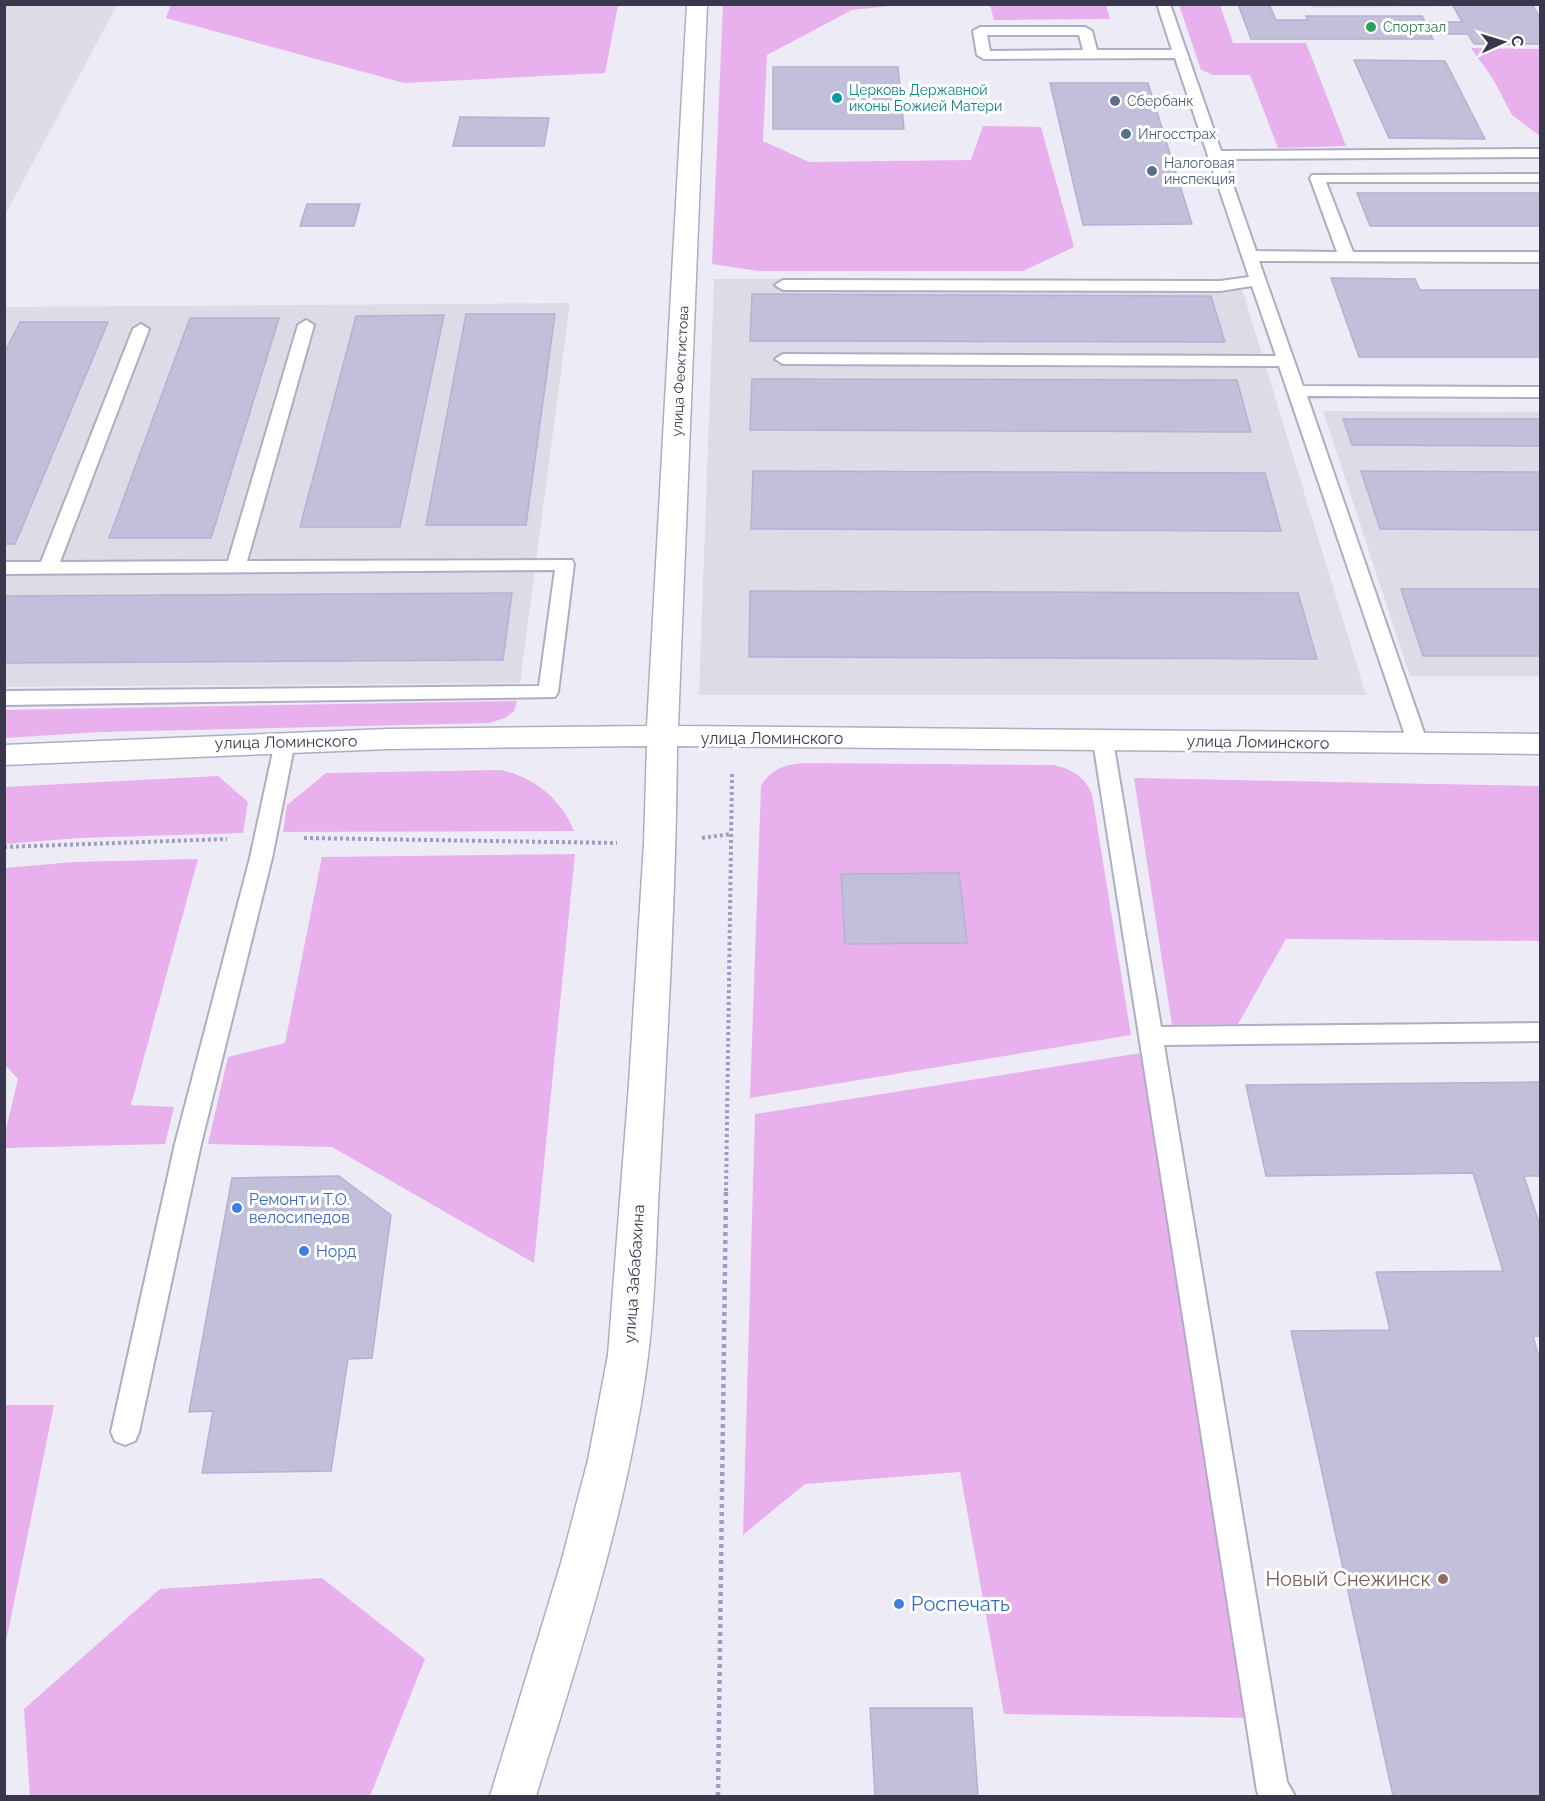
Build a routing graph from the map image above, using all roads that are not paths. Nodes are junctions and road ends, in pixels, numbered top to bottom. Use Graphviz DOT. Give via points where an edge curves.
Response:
graph roads {
  1 [pos="697,4"];
  2 [pos="1163,4"];
  3 [pos="1180,54"];
  4 [pos="1091,55"];
  5 [pos="1508,153"];
  6 [pos="1540,153"];
  7 [pos="1215,155"];
  8 [pos="1521,178"];
  9 [pos="1540,178"];
  10 [pos="1250,256"];
  11 [pos="1347,256"];
  12 [pos="1540,257"];
  13 [pos="1258,280"];
  14 [pos="783,285"];
  15 [pos="306,325"];
  16 [pos="141,329"];
  17 [pos="783,358"];
  18 [pos="1286,361"];
  19 [pos="1296,391"];
  20 [pos="1540,392"];
  21 [pos="237,566"];
  22 [pos="4,568"];
  23 [pos="48,568"];
  24 [pos="4,698"];
  25 [pos="662,737"];
  26 [pos="1103,741"];
  27 [pos="285,742"];
  28 [pos="1418,744"];
  29 [pos="1540,744"];
  30 [pos="4,755"];
  31 [pos="1540,1032"];
  32 [pos="1152,1036"];
  33 [pos="125,1432"];
  34 [pos="513,1797"];
  35 [pos="1279,1797"];
  1 -- 25 [label="street, улица Феоктистова"];
  2 -- 3 [label="lane"];
  3 -- 4 [label="lane"];
  3 -- 7 [label="lane"];
  4 -- 4 [label="lane" via="984,55 980,31 1085,32"];
  5 -- 6 [label="lane"];
  5 -- 7 [label="lane"];
  5 -- 8 [label="lane"];
  7 -- 10 [label="lane"];
  8 -- 9 [label="lane"];
  8 -- 11 [label="lane" via="1317,178"];
  10 -- 11 [label="lane"];
  10 -- 13 [label="lane"];
  11 -- 12 [label="lane"];
  13 -- 14 [label="lane" via="1221,286"];
  13 -- 18 [label="lane"];
  15 -- 21 [label="lane"];
  16 -- 23 [label="lane"];
  17 -- 18 [label="lane"];
  18 -- 19 [label="lane"];
  19 -- 20 [label="lane"];
  19 -- 28 [label="lane"];
  21 -- 23 [label="lane"];
  21 -- 24 [label="lane" via="565,564 548,692"];
  22 -- 23 [label="lane"];
  25 -- 26 [label="street, улица Ломинского"];
  25 -- 27 [label="street, улица Ломинского"];
  25 -- 34 [label="street, улица Забабахина" via="647,1084 628,1355 609,1460 583,1563"];
  26 -- 28 [label="street, улица Ломинского"];
  26 -- 32 [label="lane"];
  27 -- 30 [label="street, улица Ломинского"];
  27 -- 33 [label="lane" via="266,838 188,1144"];
  28 -- 29 [label="street, улица Ломинского"];
  31 -- 32 [label="lane"];
  32 -- 35 [label="lane" via="1273,1791"];
}
